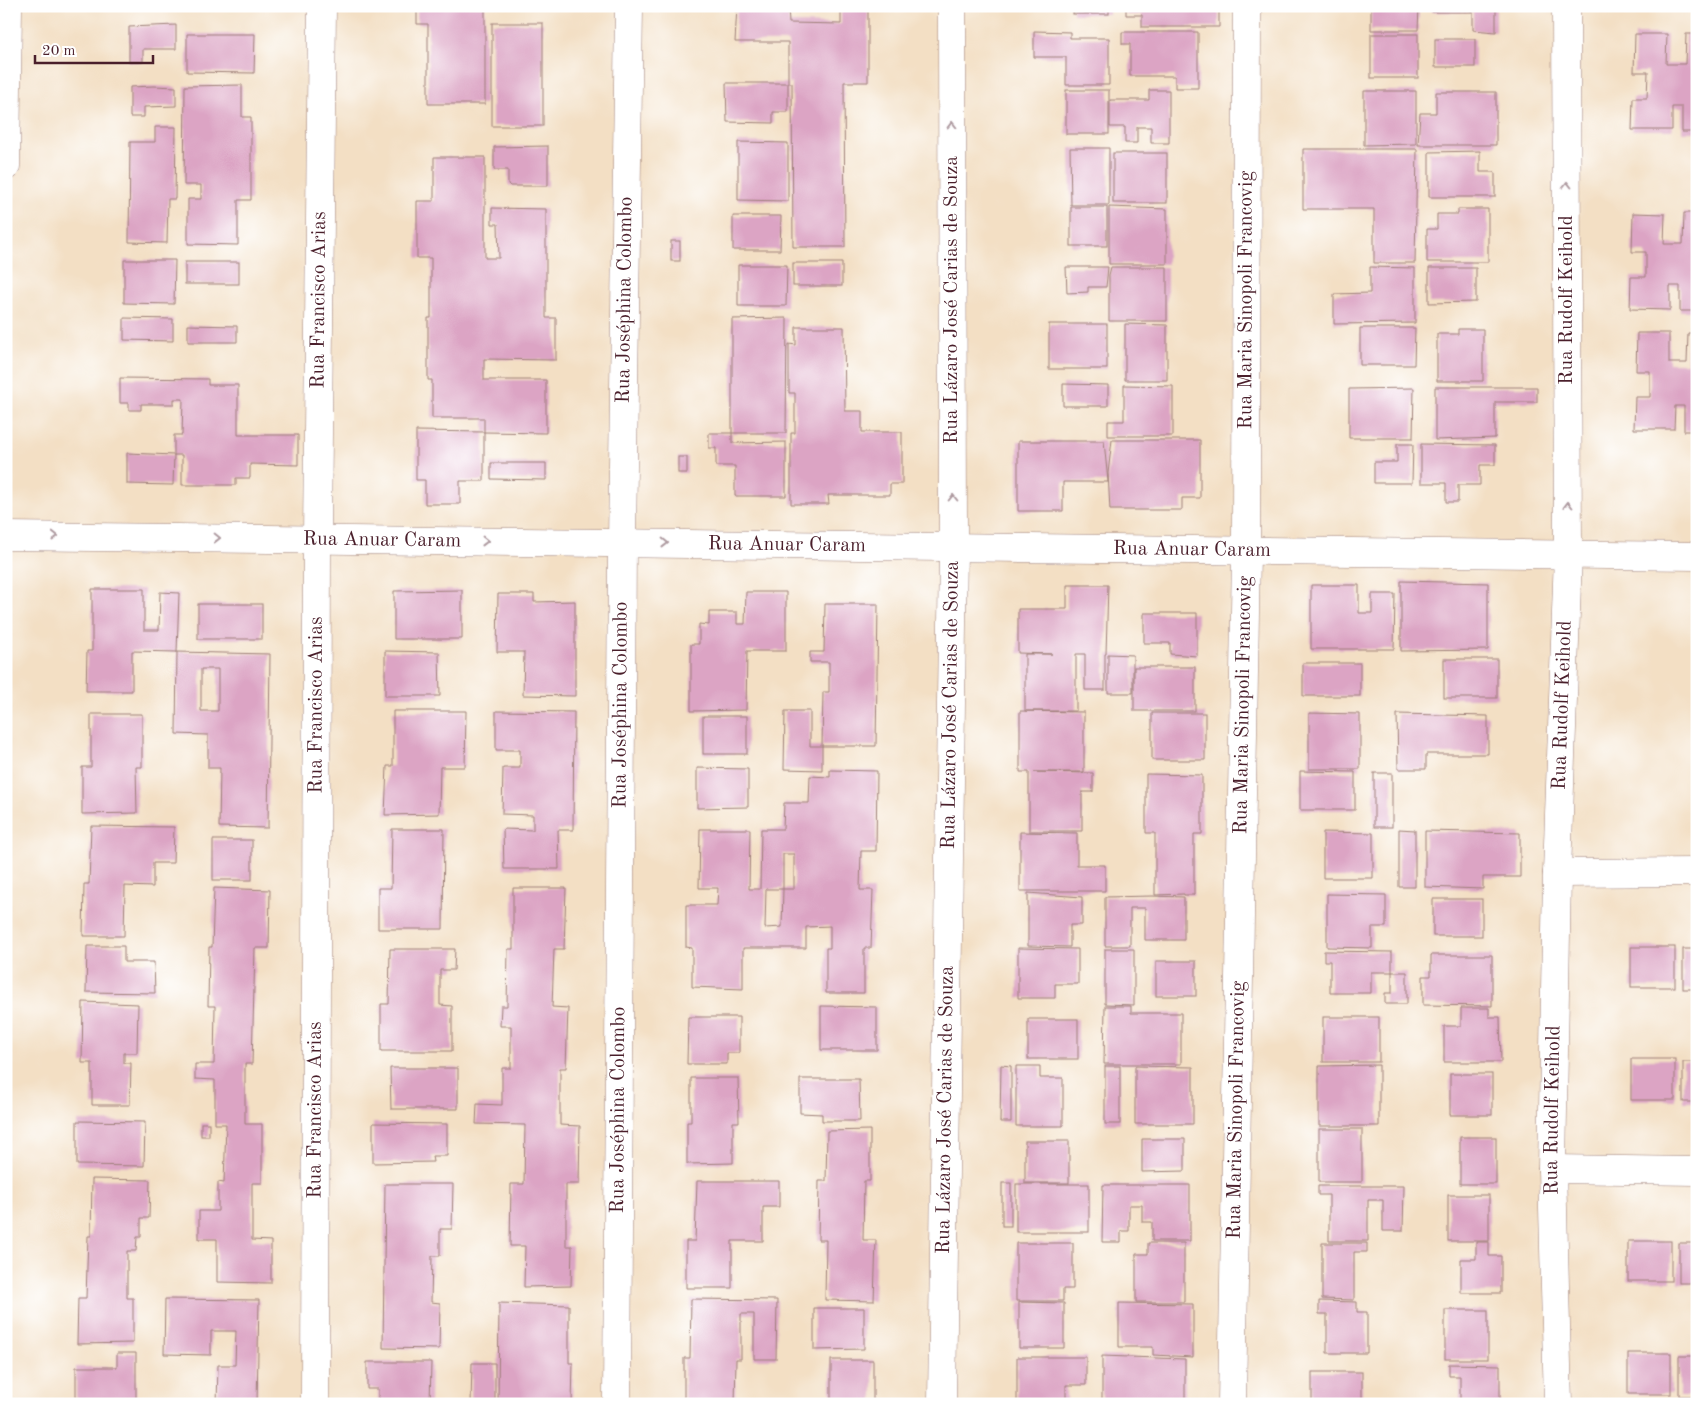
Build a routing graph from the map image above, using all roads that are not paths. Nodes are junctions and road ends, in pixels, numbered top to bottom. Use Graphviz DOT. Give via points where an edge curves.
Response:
graph roads {
  1 [pos="8,6"];
  2 [pos="322,6"];
  3 [pos="629,6"];
  4 [pos="952,6"];
  5 [pos="1247,6"];
  6 [pos="1566,6"];
  7 [pos="6,166"];
  8 [pos="6,536"];
  9 [pos="317,540"];
  10 [pos="622,543"];
  11 [pos="953,547"];
  12 [pos="1246,551"];
  13 [pos="1568,554"];
  14 [pos="1697,556"];
  15 [pos="1697,872"];
  16 [pos="1557,873"];
  17 [pos="1552,1169"];
  18 [pos="1697,1171"];
  19 [pos="315,1404"];
  20 [pos="617,1404"];
  21 [pos="942,1404"];
  22 [pos="1232,1404"];
  23 [pos="1558,1404"];
  1 -- 7 [label="street"];
  2 -- 9 [label="street, Rua Francisco Arias"];
  3 -- 10 [label="street, Rua Joséphina Colombo"];
  11 -- 4 [label="street, Rua Lázaro José Carias de Souza, one-way"];
  5 -- 12 [label="street, Rua Maria Sinopoli Francovig"];
  13 -- 6 [label="street, Rua Rudolf Keihold, one-way"];
  8 -- 9 [label="street, Rua Anuar Caram, one-way"];
  9 -- 10 [label="street, Rua Anuar Caram, one-way"];
  9 -- 19 [label="street, Rua Francisco Arias"];
  10 -- 11 [label="street, Rua Anuar Caram, one-way"];
  10 -- 20 [label="street, Rua Joséphina Colombo"];
  11 -- 12 [label="street, Rua Anuar Caram"];
  11 -- 21 [label="street, Rua Lázaro José Carias de Souza"];
  12 -- 13 [label="street, Rua Anuar Caram"];
  12 -- 22 [label="street, Rua Maria Sinopoli Francovig"];
  13 -- 14 [label="street, Rua Anuar Caram"];
  13 -- 16 [label="street, Rua Rudolf Keihold"];
  15 -- 16 [label="street"];
  16 -- 17 [label="street, Rua Rudolf Keihold"];
  17 -- 18 [label="street"];
  17 -- 23 [label="street, Rua Rudolf Keihold"];
}
